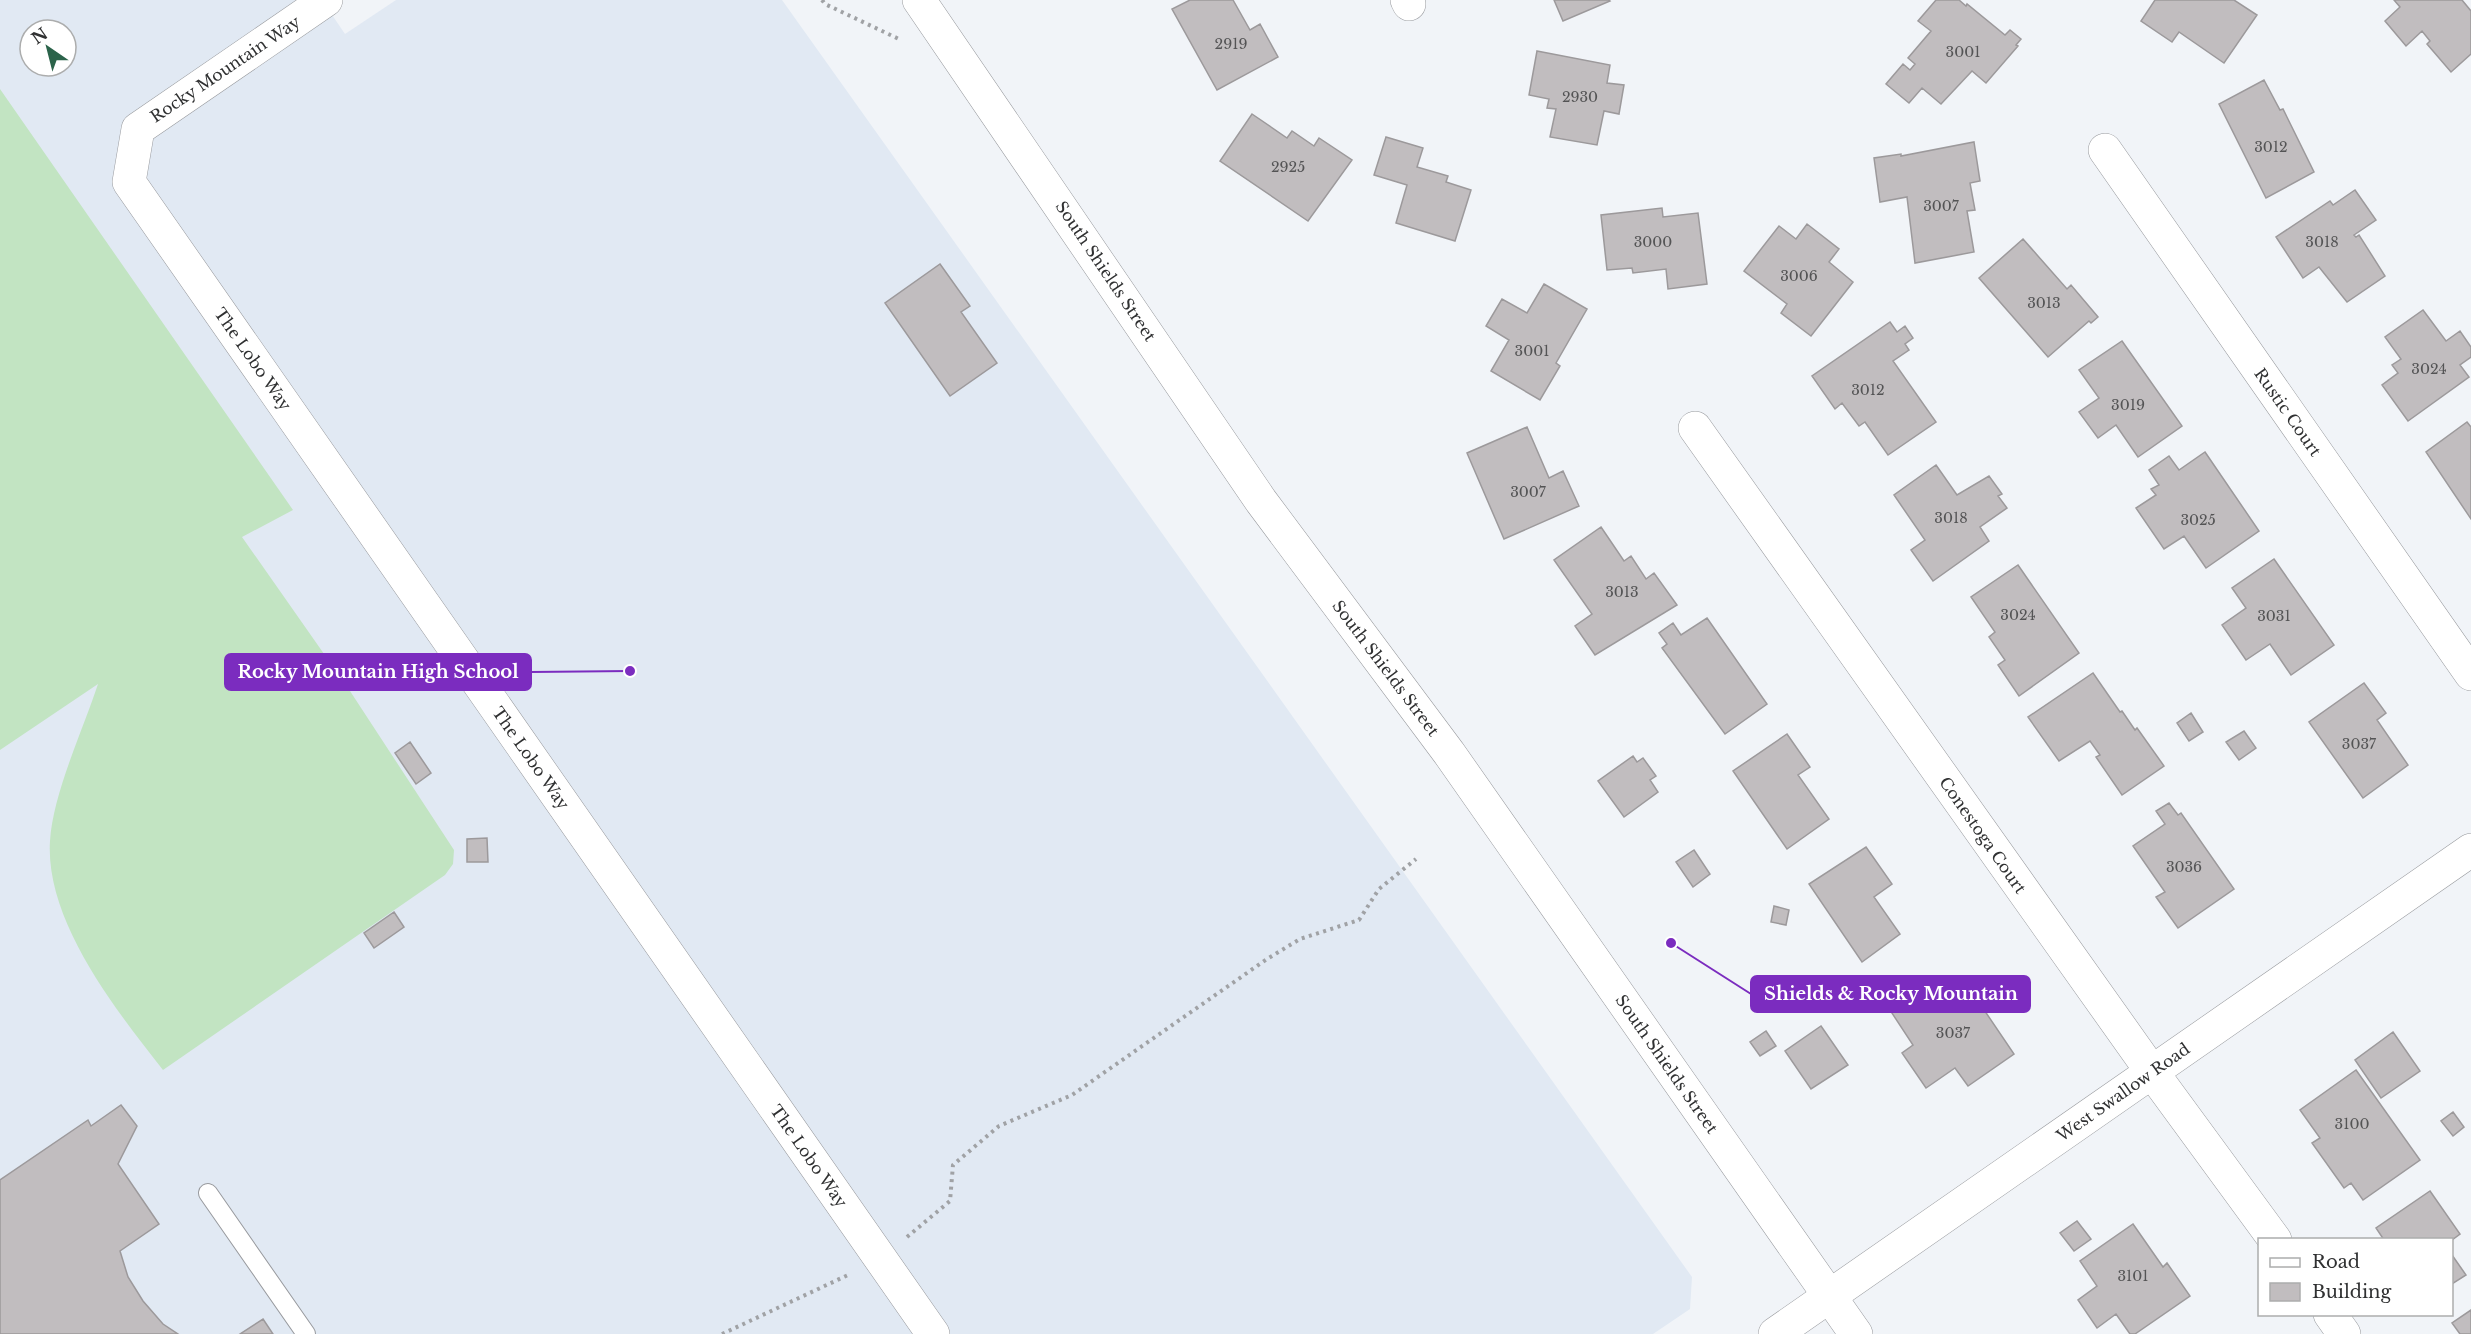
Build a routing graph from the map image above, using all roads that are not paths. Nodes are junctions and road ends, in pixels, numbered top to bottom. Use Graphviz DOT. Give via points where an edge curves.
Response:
graph roads {
  1 [pos="326,0"];
  2 [pos="919,0"];
  3 [pos="2105,150"];
  4 [pos="129,182"];
  5 [pos="1695,428"];
  6 [pos="2471,675"];
  7 [pos="2471,850"];
  8 [pos="2152,1072"];
  9 [pos="208,1193"];
  10 [pos="2274,1238"];
  11 [pos="1830,1296"];
  12 [pos="2331,1316"];
  13 [pos="306,1334"];
  14 [pos="933,1334"];
  15 [pos="1775,1334"];
  16 [pos="1856,1334"];
  17 [pos="2344,1334"];
  1 -- 4 [label="street, Rocky Mountain Way" via="138,129"];
  2 -- 11 [label="street, South Shields Street" via="1261,501 1449,753"];
  3 -- 6 [label="street, Rustic Court"];
  4 -- 14 [label="street, The Lobo Way"];
  5 -- 8 [label="street, Conestoga Court"];
  7 -- 8 [label="street, West Swallow Road"];
  8 -- 10 [label="street, Conestoga Court"];
  8 -- 11 [label="street, West Swallow Road"];
  9 -- 13 [label="lane"];
  11 -- 15 [label="street, West Swallow Road"];
  11 -- 16 [label="street, South Shields Street"];
  12 -- 17 [label="street"];
}
